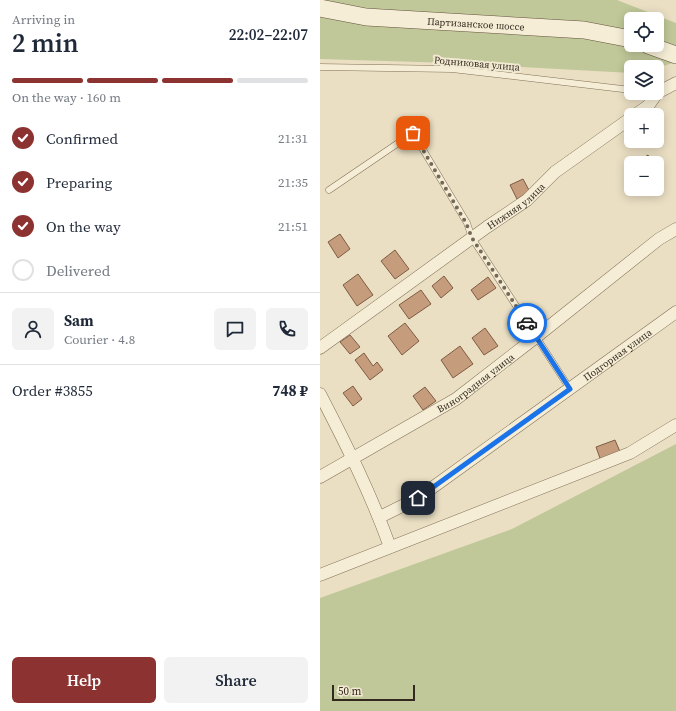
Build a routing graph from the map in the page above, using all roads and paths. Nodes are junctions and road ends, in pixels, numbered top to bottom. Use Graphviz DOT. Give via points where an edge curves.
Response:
graph roads {
  1 [pos="320,8"];
  2 [pos="624,38"];
  3 [pos="664,51"];
  4 [pos="676,55"];
  5 [pos="320,67"];
  6 [pos="676,82"];
  7 [pos="624,89"];
  8 [pos="664,89"];
  9 [pos="652,100"];
  10 [pos="645,108"];
  11 [pos="624,123"];
  12 [pos="329,190"];
  13 [pos="676,229"];
  14 [pos="472,238"];
  15 [pos="676,312"];
  16 [pos="536,337"];
  17 [pos="320,348"];
  18 [pos="570,389"];
  19 [pos="320,394"];
  20 [pos="676,424"];
  21 [pos="353,458"];
  22 [pos="320,477"];
  23 [pos="380,517"];
  24 [pos="390,547"];
  25 [pos="320,575"];
  1 -- 2 [label="main road, Партизанское шоссе" via="366,17 584,30"];
  3 -- 4 [label="main road"];
  5 -- 7 [label="lane, Родниковая улица" via="452,69"];
  6 -- 8 [label="street"];
  9 -- 10 [label="street"];
  11 -- 14 [label="street, Нижняя улица" via="555,172 527,200"];
  12 -- 14 [label="lane" via="413,133 466,223"];
  13 -- 16 [label="street, Виноградная улица" via="659,239"];
  14 -- 16 [label="lane"];
  14 -- 17 [label="street, Нижняя улица"];
  15 -- 18 [label="street, Подгорная улица"];
  16 -- 18 [label="lane"];
  16 -- 21 [label="street, Виноградная улица" via="456,399"];
  18 -- 23 [label="street, Подгорная улица" via="418,498"];
  19 -- 21 [label="street"];
  20 -- 24 [label="street" via="630,452"];
  21 -- 22 [label="street, Виноградная улица"];
  21 -- 23 [label="street"];
  23 -- 24 [label="street"];
  24 -- 25 [label="street"];
}
